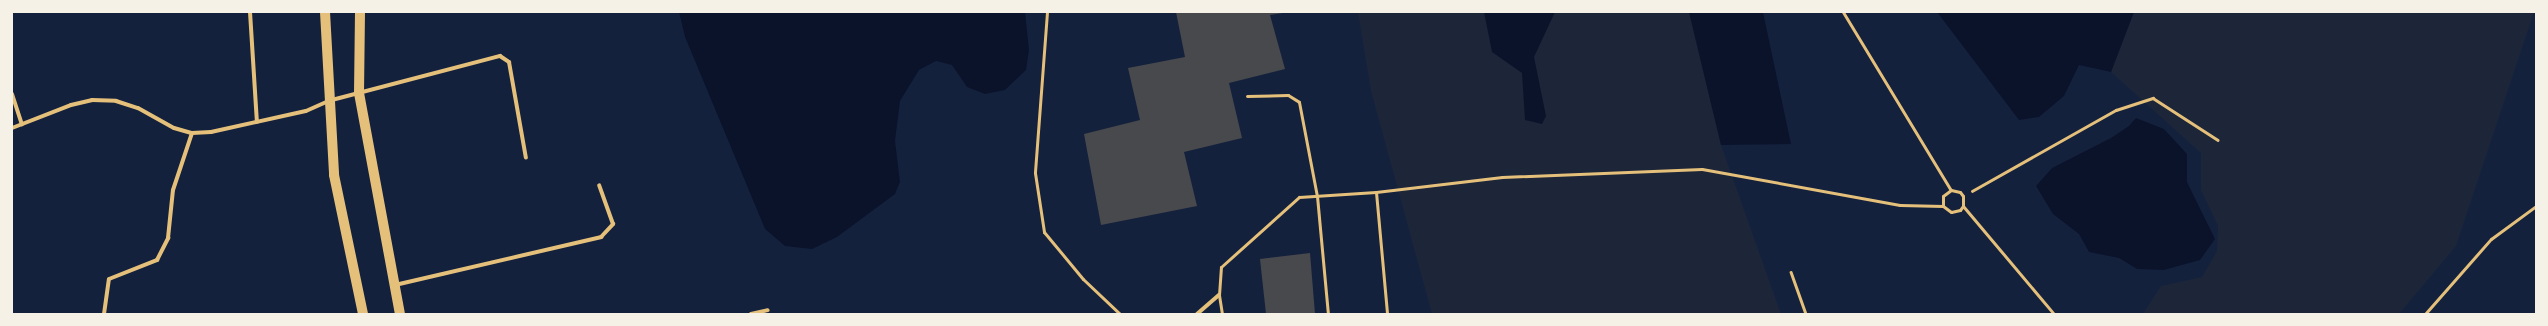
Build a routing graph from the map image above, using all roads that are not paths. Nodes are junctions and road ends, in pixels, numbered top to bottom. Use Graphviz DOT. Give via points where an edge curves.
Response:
graph roads {
  1 [pos="250,12"];
  2 [pos="325,12"];
  3 [pos="360,12"];
  4 [pos="1047,12"];
  5 [pos="1843,12"];
  6 [pos="359,93"];
  7 [pos="12,94"];
  8 [pos="1247,96"];
  9 [pos="328,101"];
  10 [pos="257,122"];
  11 [pos="22,124"];
  12 [pos="12,128"];
  13 [pos="192,133"];
  14 [pos="526,158"];
  15 [pos="599,185"];
  16 [pos="1951,190"];
  17 [pos="1376,192"];
  18 [pos="1317,196"];
  19 [pos="1943,206"];
  20 [pos="1963,206"];
  21 [pos="2536,206"];
  22 [pos="394,285"];
  23 [pos="1219,295"];
  24 [pos="768,310"];
  25 [pos="104,314"];
  26 [pos="363,314"];
  27 [pos="400,314"];
  28 [pos="751,314"];
  29 [pos="1120,314"];
  30 [pos="1197,314"];
  31 [pos="1222,314"];
  32 [pos="1328,314"];
  33 [pos="1387,314"];
  34 [pos="2054,314"];
  35 [pos="2425,314"];
  1 -- 10 [label="street"];
  2 -- 9 [label="main road"];
  3 -- 6 [label="main road"];
  4 -- 29 [label="lane" via="1035,173 1044,232 1083,279"];
  5 -- 16 [label="lane"];
  6 -- 9 [label="street"];
  6 -- 14 [label="street" via="500,56 509,62"];
  6 -- 22 [label="main road"];
  7 -- 11 [label="street"];
  8 -- 18 [label="lane" via="1288,95 1299,102"];
  9 -- 10 [label="street" via="306,111"];
  9 -- 26 [label="main road" via="334,175"];
  10 -- 13 [label="street" via="211,132"];
  11 -- 12 [label="street"];
  11 -- 13 [label="street" via="85,102 116,101 138,108 174,128"];
  13 -- 25 [label="street" via="173,190 168,238 157,260 109,279"];
  15 -- 22 [label="street" via="613,224 601,237"];
  16 -- 19 [label="lane" via="1943,196"];
  16 -- 20 [label="lane" via="1960,192 1963,196"];
  17 -- 18 [label="lane"];
  17 -- 19 [label="lane" via="1502,177 1702,169 1900,205"];
  17 -- 33 [label="lane"];
  18 -- 23 [label="lane" via="1298,197 1221,267"];
  18 -- 32 [label="lane"];
  19 -- 20 [label="lane" via="1951,212 1960,210"];
  20 -- 34 [label="lane"];
  21 -- 35 [label="lane" via="2491,239"];
  22 -- 27 [label="main road"];
  23 -- 30 [label="street"];
  23 -- 31 [label="lane"];
  24 -- 28 [label="street"];
}
